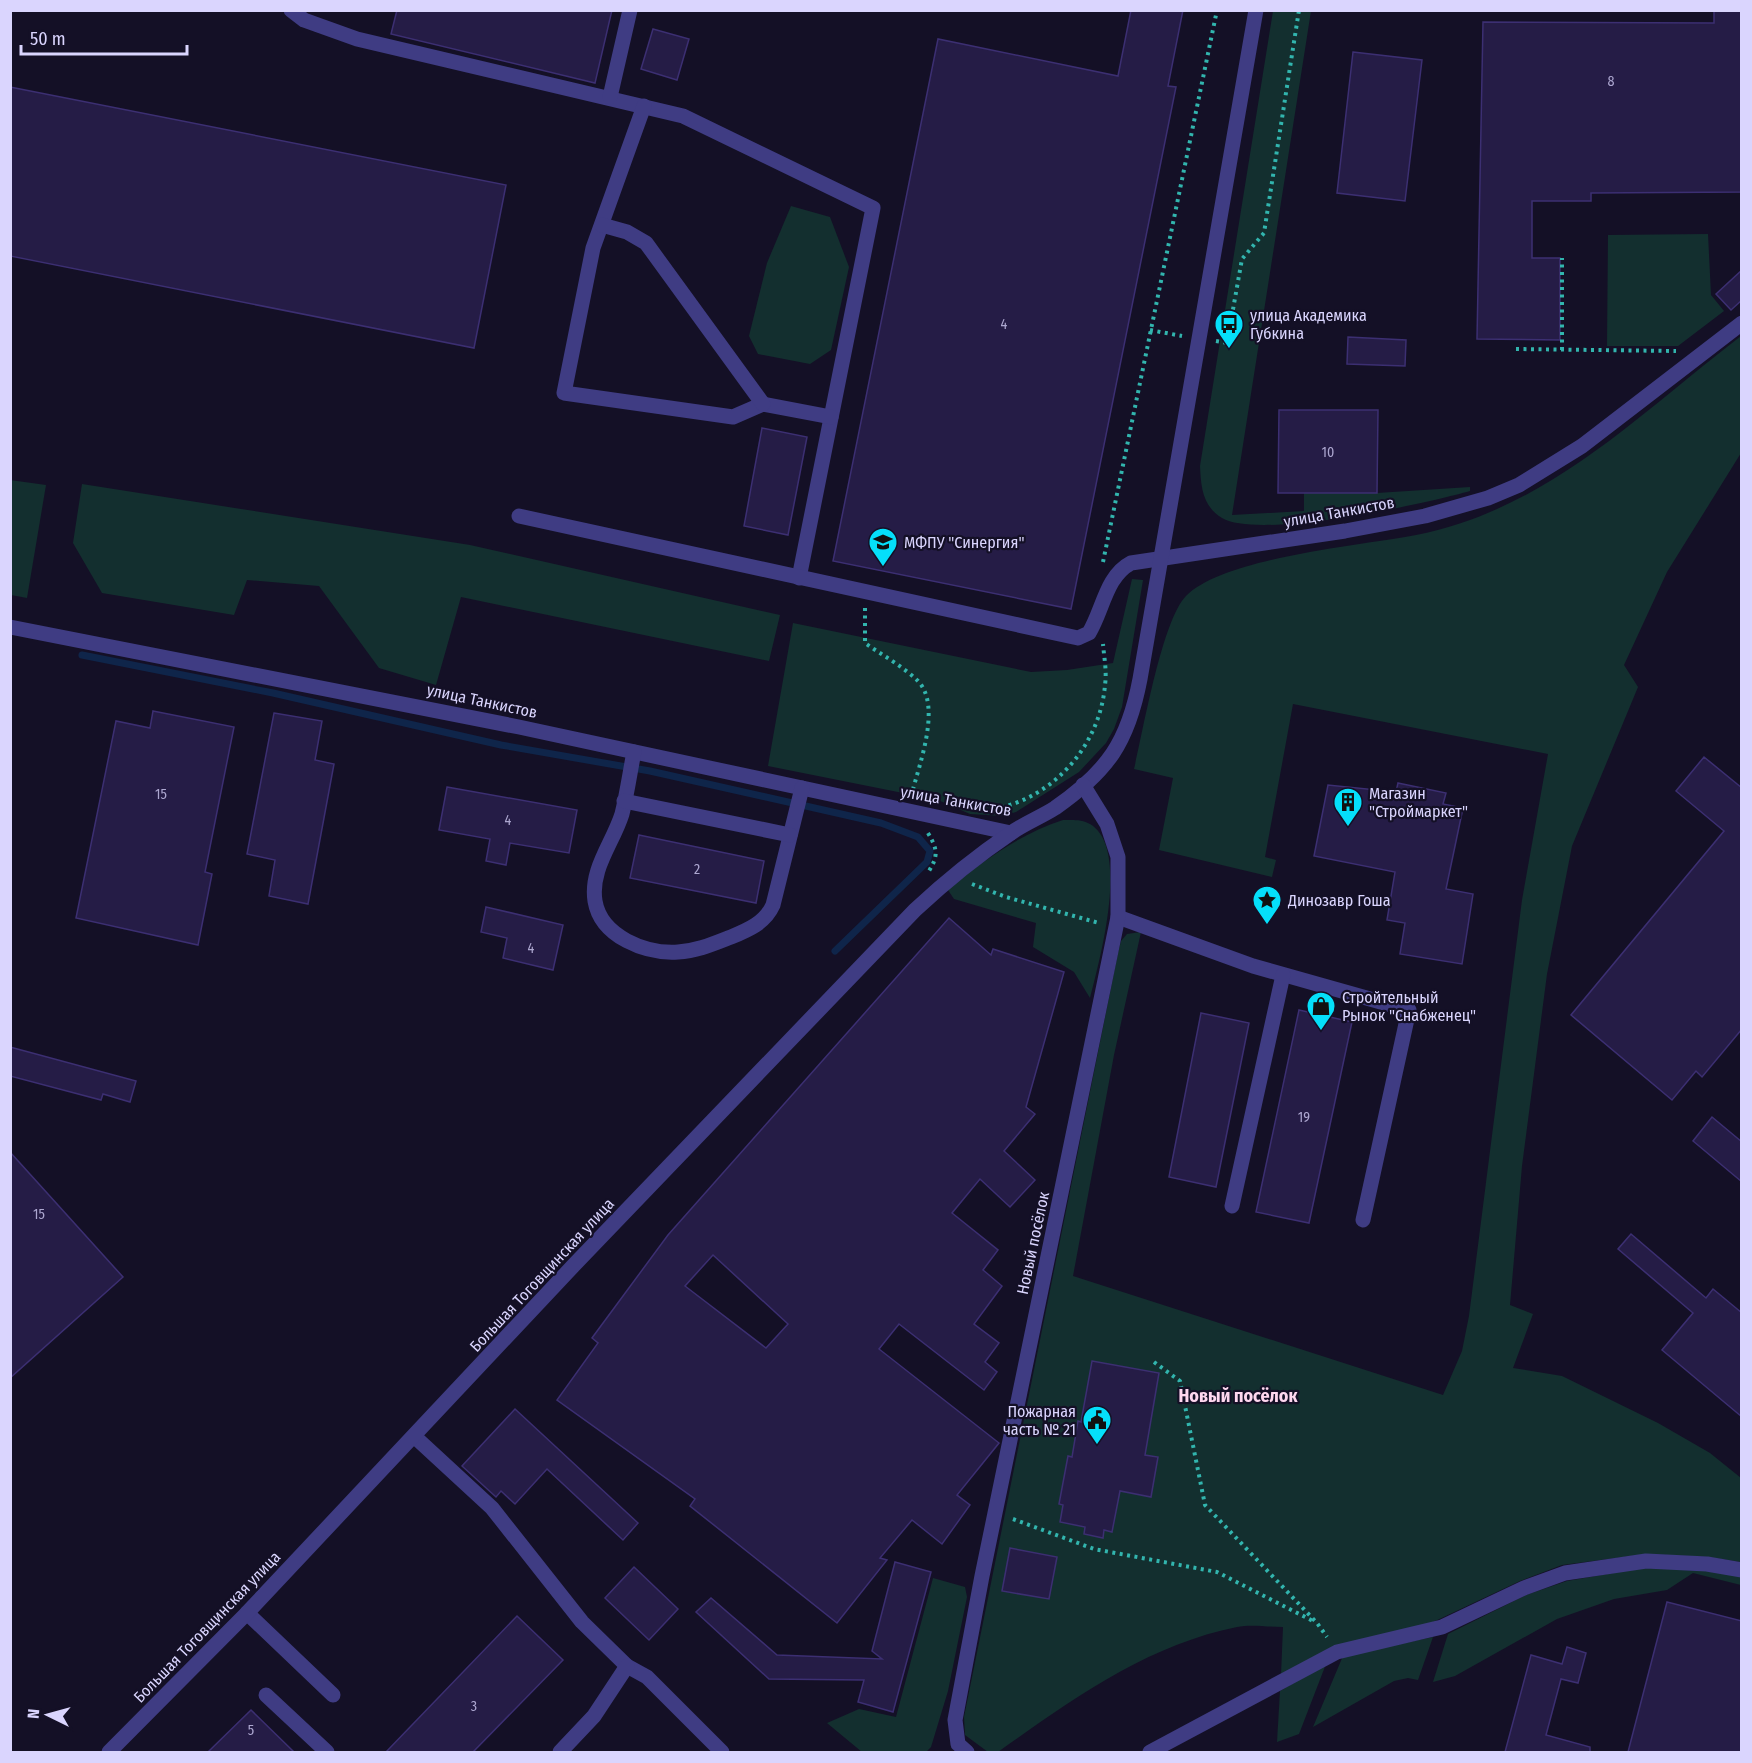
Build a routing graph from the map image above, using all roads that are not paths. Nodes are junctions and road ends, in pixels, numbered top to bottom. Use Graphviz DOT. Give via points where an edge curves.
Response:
graph roads {
  1 [pos="291,10"];
  2 [pos="630,10"];
  3 [pos="1256,10"];
  4 [pos="610,97"];
  5 [pos="644,106"];
  6 [pos="602,225"];
  7 [pos="1742,323"];
  8 [pos="763,404"];
  9 [pos="831,417"];
  10 [pos="519,516"];
  11 [pos="1162,557"];
  12 [pos="799,578"];
  13 [pos="10,627"];
  14 [pos="634,752"];
  15 [pos="1083,785"];
  16 [pos="802,788"];
  17 [pos="624,801"];
  18 [pos="1011,833"];
  19 [pos="790,835"];
  20 [pos="1117,922"];
  21 [pos="1283,975"];
  22 [pos="1232,1206"];
  23 [pos="1363,1220"];
  24 [pos="415,1437"];
  25 [pos="1742,1570"];
  26 [pos="247,1613"];
  27 [pos="627,1666"];
  28 [pos="266,1695"];
  29 [pos="333,1695"];
  30 [pos="109,1752"];
  31 [pos="327,1752"];
  32 [pos="560,1752"];
  33 [pos="722,1752"];
  34 [pos="967,1752"];
  35 [pos="1150,1752"];
  1 -- 4 [label="street" via="304,20 357,39"];
  2 -- 4 [label="street"];
  3 -- 11 [label="street"];
  4 -- 5 [label="street"];
  5 -- 6 [label="street"];
  5 -- 9 [label="street" via="683,116 873,208"];
  6 -- 8 [label="street" via="646,243"];
  6 -- 8 [label="street" via="593,248 564,393 733,417"];
  7 -- 11 [label="street, улица Танкистов" via="1582,447 1519,485 1488,498 1425,516 1345,531"];
  8 -- 9 [label="street"];
  9 -- 12 [label="street"];
  10 -- 12 [label="street"];
  11 -- 12 [label="street" via="1120,569 1089,633 1078,638"];
  11 -- 15 [label="street, улица Танкистов" via="1126,734 1112,756"];
  13 -- 14 [label="street, улица Танкистов" via="312,684"];
  14 -- 16 [label="street, улица Танкистов"];
  14 -- 17 [label="street"];
  15 -- 18 [label="street, улица Танкистов" via="1054,808"];
  15 -- 20 [label="street, Новый посёлок" via="1107,824 1118,857"];
  16 -- 18 [label="street, улица Танкистов"];
  16 -- 19 [label="street"];
  17 -- 19 [label="street"];
  17 -- 19 [label="street" via="618,825 599,866 596,902 612,930 650,950 677,952 706,947 762,921 773,905"];
  18 -- 24 [label="street, Большая Тоговщинская улица" via="944,882 573,1266"];
  20 -- 21 [label="street"];
  20 -- 34 [label="street, Новый посёлок" via="955,1720 958,1744"];
  21 -- 22 [label="street"];
  21 -- 23 [label="street" via="1409,1010"];
  24 -- 26 [label="street, Большая Тоговщинская улица"];
  24 -- 27 [label="street" via="492,1508 582,1622"];
  25 -- 35 [label="street" via="1646,1561 1565,1573 1442,1627 1338,1652"];
  26 -- 29 [label="street"];
  26 -- 30 [label="street, Большая Тоговщинская улица"];
  27 -- 32 [label="street" via="594,1716"];
  27 -- 33 [label="street" via="647,1677"];
  28 -- 31 [label="street"];
}
